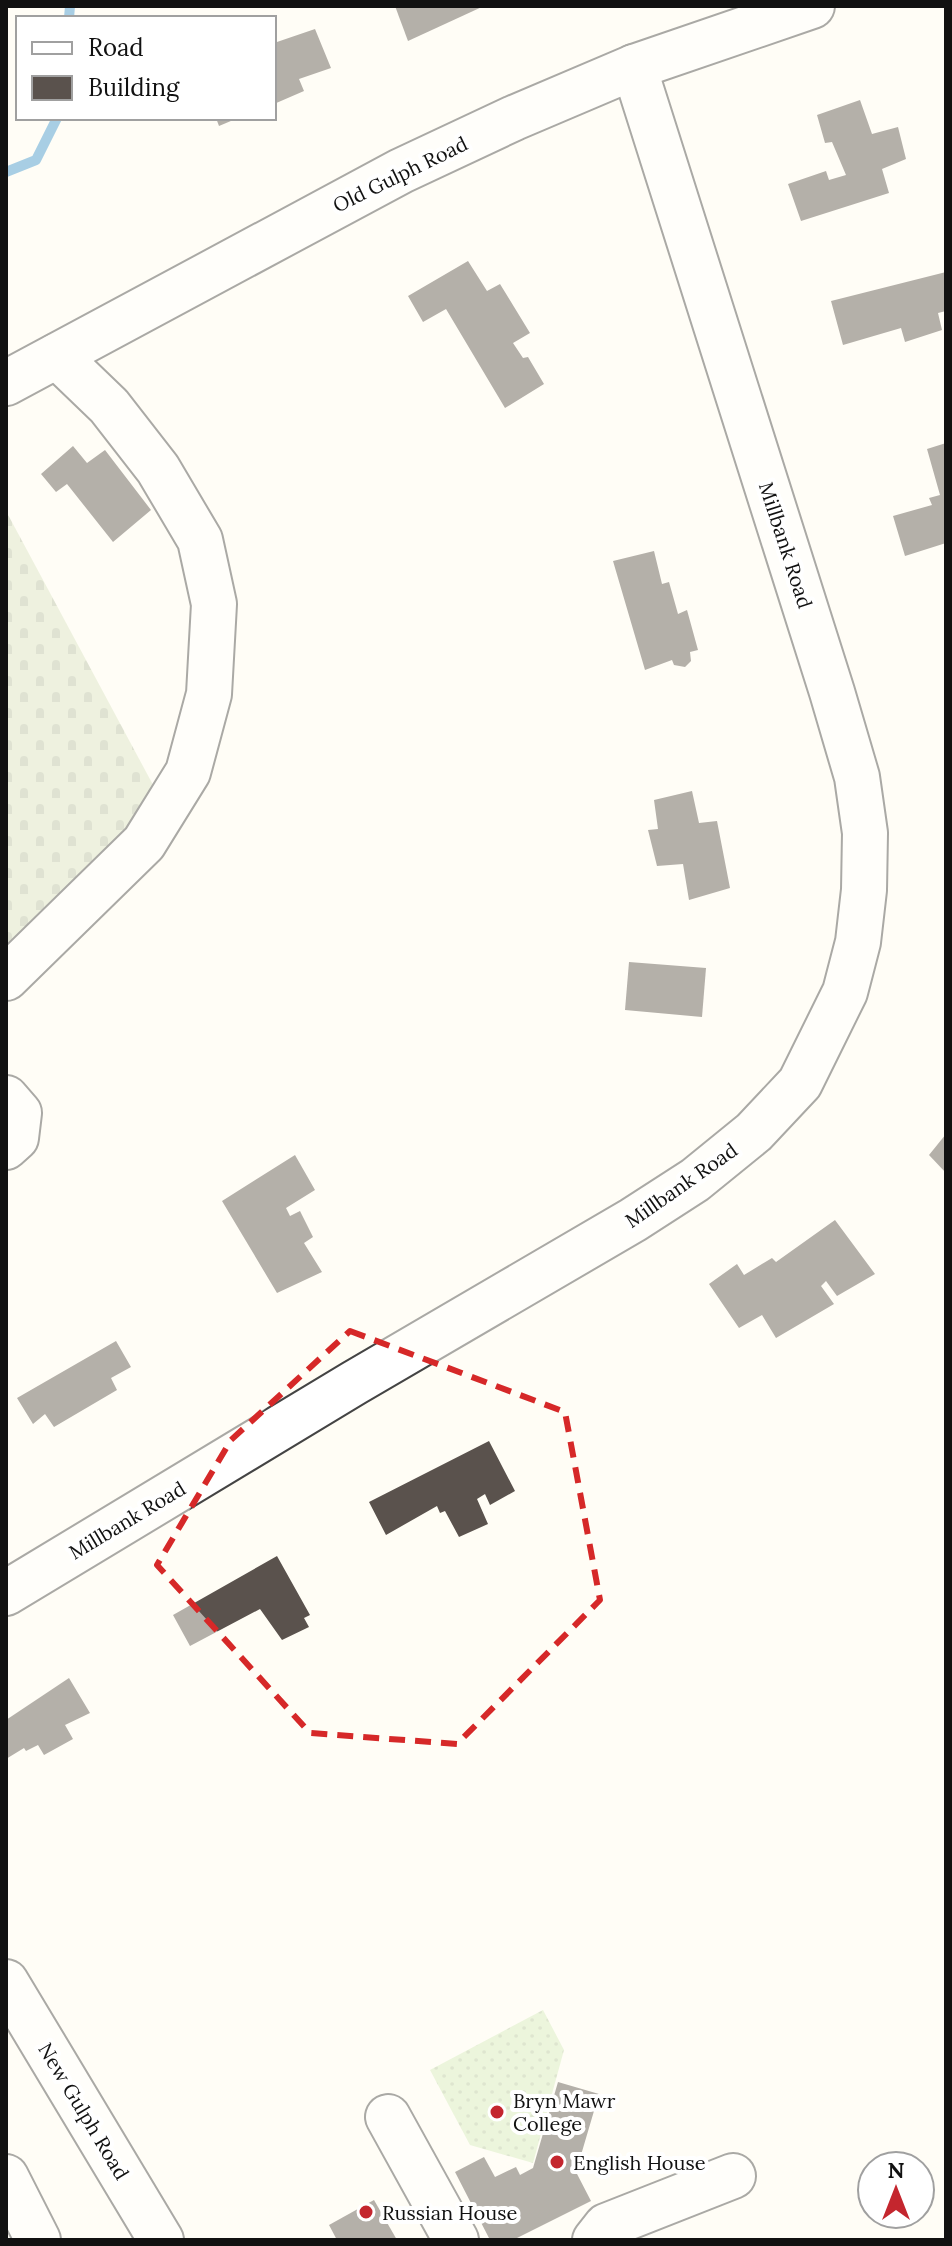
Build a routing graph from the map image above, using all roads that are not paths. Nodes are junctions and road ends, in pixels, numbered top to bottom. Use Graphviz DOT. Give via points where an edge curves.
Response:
graph roads {
  1 [pos="812,6"];
  2 [pos="634,67"];
  3 [pos="57,356"];
  4 [pos="6,383"];
  5 [pos="6,978"];
  6 [pos="6,1098"];
  7 [pos="6,1147"];
  8 [pos="6,1593"];
  9 [pos="6,1982"];
  10 [pos="388,2117"];
  11 [pos="733,2176"];
  12 [pos="6,2177"];
  13 [pos="38,2240"];
  14 [pos="161,2240"];
  15 [pos="456,2240"];
  16 [pos="595,2240"];
  1 -- 2 [label="street, Old Gulph Road"];
  2 -- 3 [label="street, Old Gulph Road" via="401,171"];
  2 -- 8 [label="street, Millbank Road" via="857,777 865,833 864,890 845,992 800,1083 754,1132 695,1180"];
  3 -- 4 [label="street, Old Gulph Road"];
  3 -- 5 [label="street" via="109,406 158,469 200,540 214,604 209,694 188,772 144,843"];
  6 -- 7 [label="street" via="19,1113 16,1138"];
  9 -- 14 [label="street, New Gulph Road"];
  10 -- 15 [label="street"];
  11 -- 16 [label="street" via="606,2226"];
  12 -- 13 [label="street"];
}
